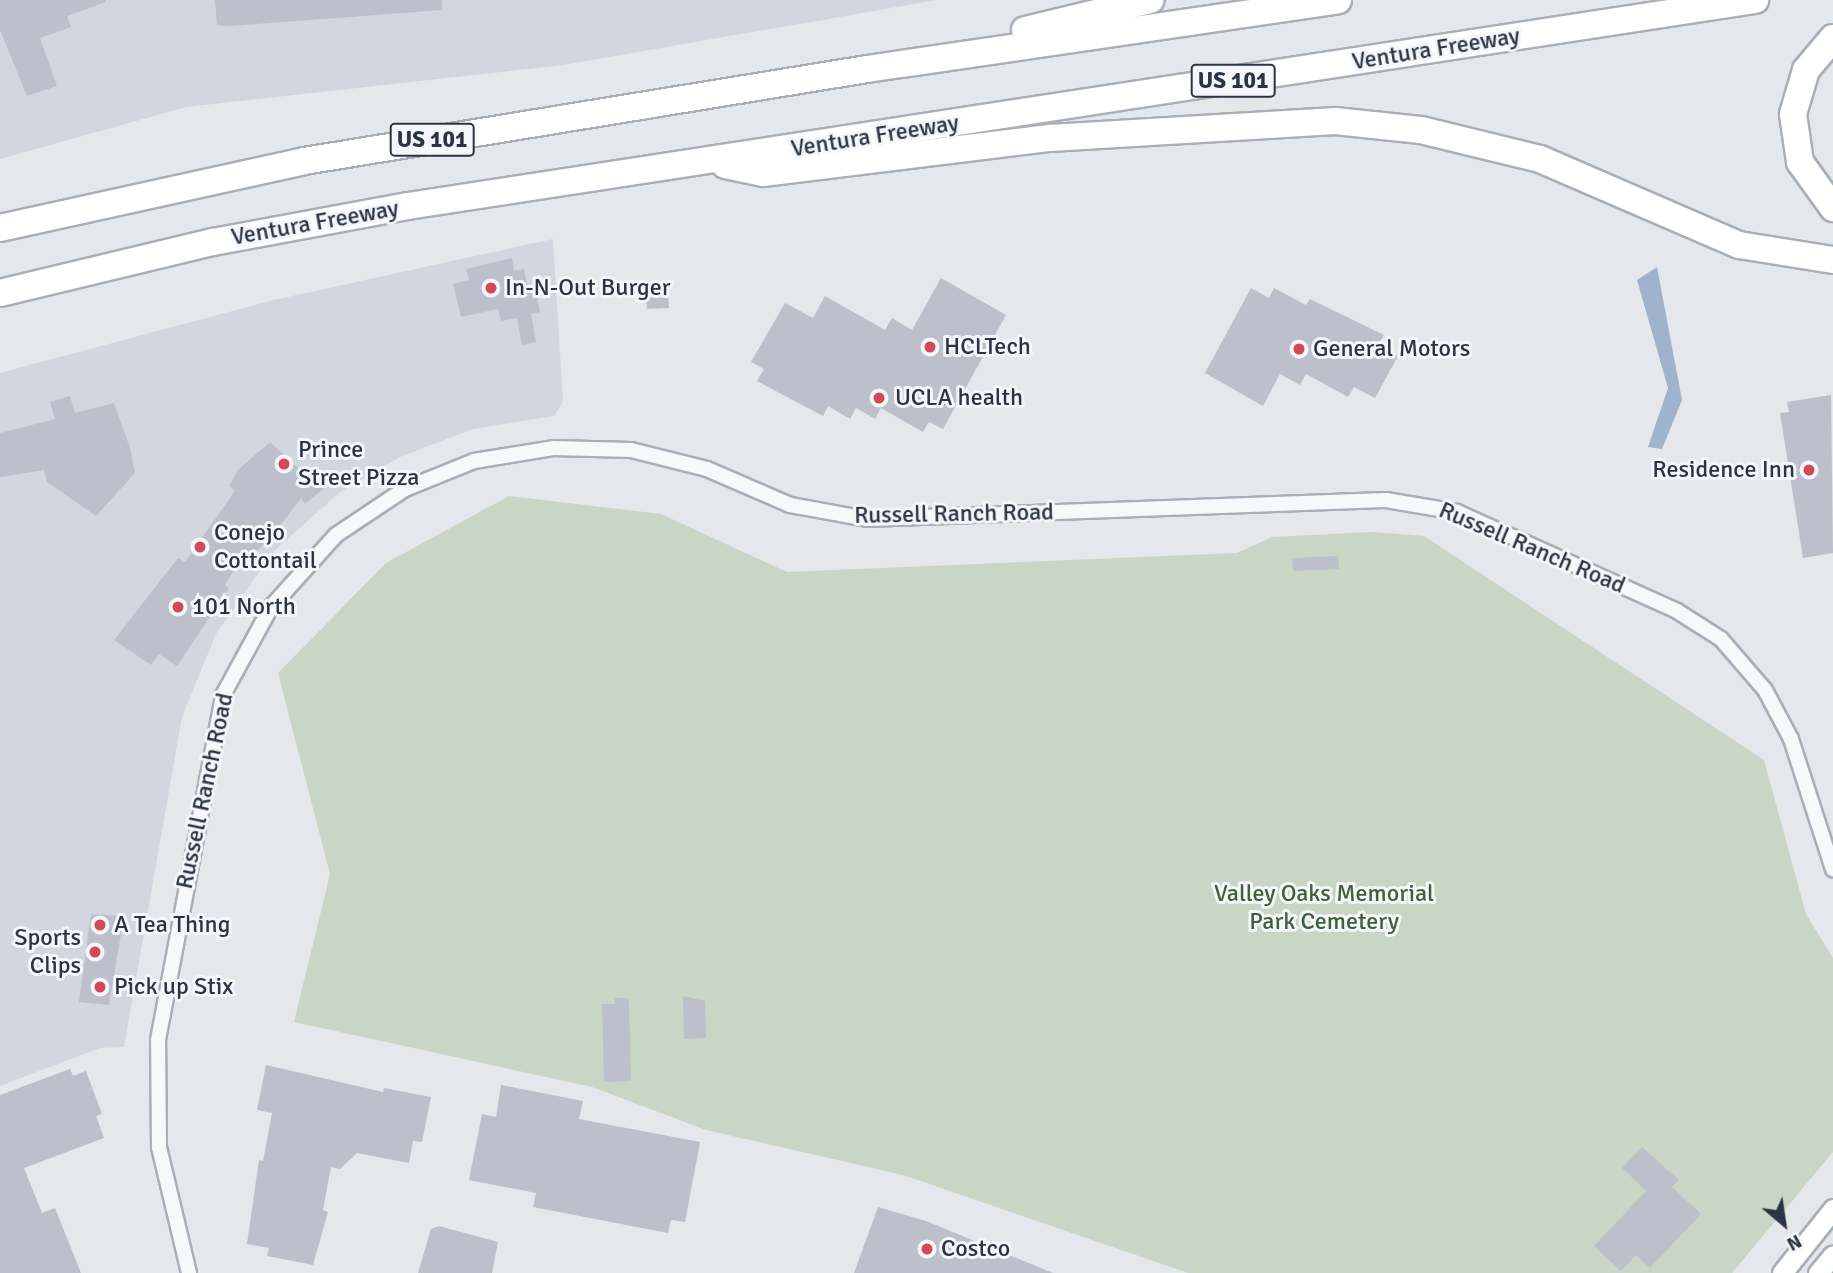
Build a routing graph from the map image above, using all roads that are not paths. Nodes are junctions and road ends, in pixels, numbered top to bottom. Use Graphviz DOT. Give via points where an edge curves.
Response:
graph roads {
  1 [pos="1150,0"];
  2 [pos="1338,0"];
  3 [pos="1755,0"];
  4 [pos="1833,38"];
  5 [pos="867,69"];
  6 [pos="710,161"];
  7 [pos="1833,208"];
  8 [pos="0,228"];
  9 [pos="1833,260"];
  10 [pos="0,293"];
  11 [pos="1833,869"];
  12 [pos="1833,1209"];
  13 [pos="1833,1255"];
  14 [pos="189,1273"];
  15 [pos="1782,1273"];
  16 [pos="1818,1273"];
  1 -- 5 [label="highway"];
  2 -- 5 [label="highway, US 101"];
  3 -- 6 [label="highway, Ventura Freeway / US 101"];
  4 -- 7 [label="highway" via="1807,69 1793,114 1800,162"];
  5 -- 8 [label="highway, US 101" via="264,169"];
  6 -- 9 [label="highway" via="763,173 1050,138 1335,121 1421,130 1540,159 1740,245"];
  6 -- 10 [label="highway, Ventura Freeway / US 101" via="239,237"];
  11 -- 14 [label="street, Russell Ranch Road" via="1787,731 1765,690 1721,639 1677,611 1457,512 1386,500 867,519 790,505 707,469 631,450 553,448 474,461 405,489 337,535 271,607 223,695 205,769 157,1065 159,1147"];
  12 -- 15 [label="main road"];
  13 -- 16 [label="main road"];
}
